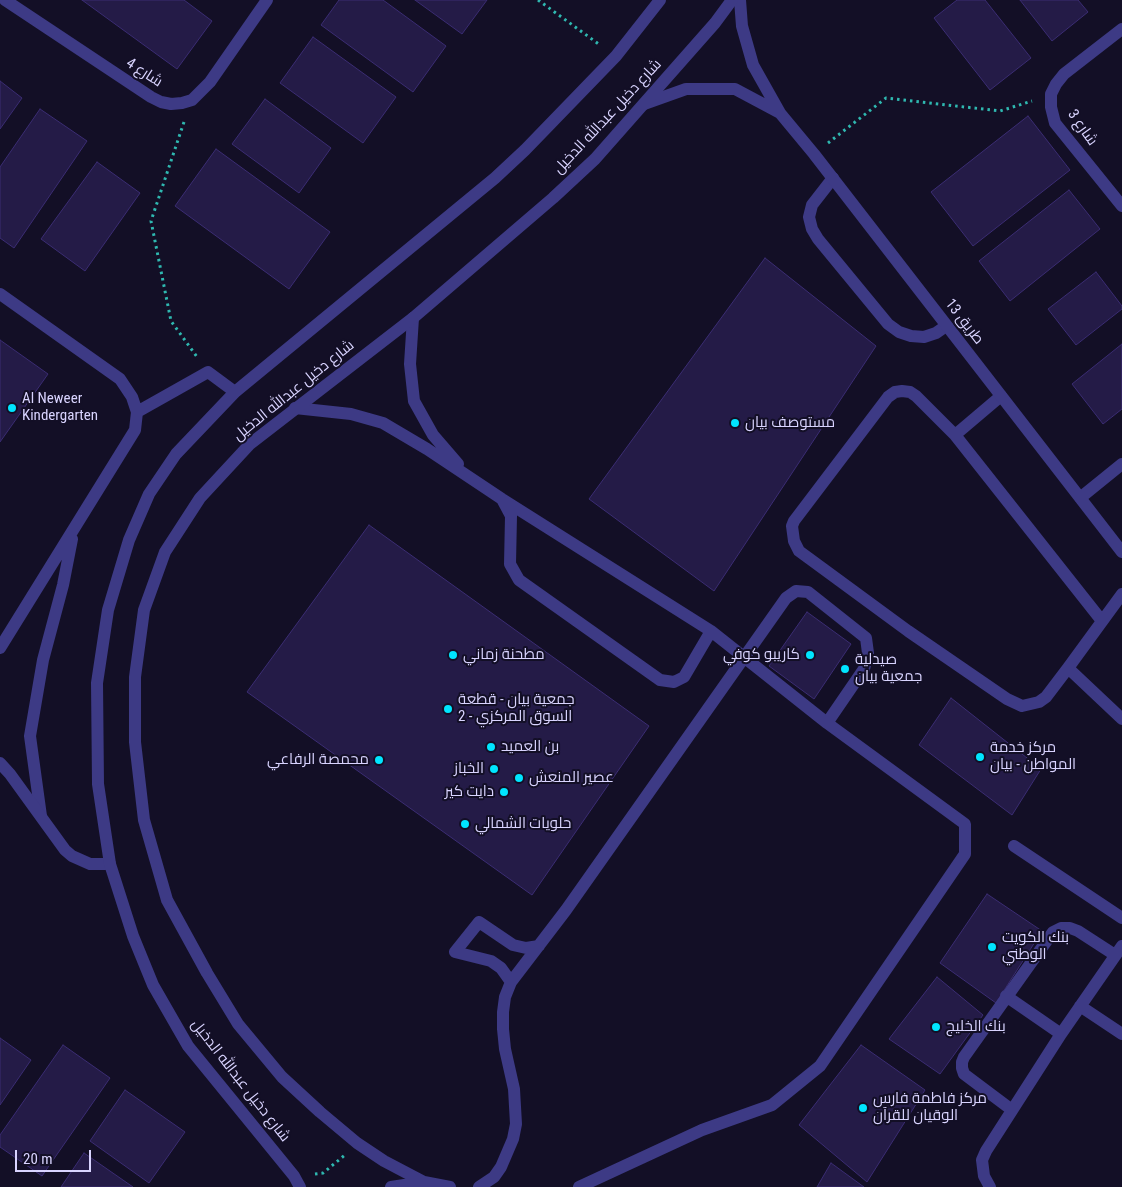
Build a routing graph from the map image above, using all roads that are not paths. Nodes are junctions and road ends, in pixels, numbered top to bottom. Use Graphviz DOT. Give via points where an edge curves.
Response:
graph roads {
  1 [pos="5,0"];
  2 [pos="266,0"];
  3 [pos="660,0"];
  4 [pos="732,0"];
  5 [pos="740,0"];
  6 [pos="1122,29"];
  7 [pos="644,104"];
  8 [pos="780,113"];
  9 [pos="833,178"];
  10 [pos="1122,206"];
  11 [pos="0,294"];
  12 [pos="413,318"];
  13 [pos="946,326"];
  14 [pos="235,392"];
  15 [pos="1001,396"];
  16 [pos="296,408"];
  17 [pos="137,412"];
  18 [pos="955,435"];
  19 [pos="1122,464"];
  20 [pos="468,476"];
  21 [pos="1080,498"];
  22 [pos="502,499"];
  23 [pos="73,532"];
  24 [pos="1122,552"];
  25 [pos="1122,594"];
  26 [pos="1102,621"];
  27 [pos="711,632"];
  28 [pos="0,648"];
  29 [pos="744,656"];
  30 [pos="1068,668"];
  31 [pos="1122,719"];
  32 [pos="827,723"];
  33 [pos="0,763"];
  34 [pos="41,816"];
  35 [pos="1014,846"];
  36 [pos="110,864"];
  37 [pos="1122,918"];
  38 [pos="539,946"];
  39 [pos="1118,951"];
  40 [pos="511,982"];
  41 [pos="1006,996"];
  42 [pos="1080,1006"];
  43 [pos="1060,1034"];
  44 [pos="1122,1034"];
  45 [pos="1012,1110"];
  46 [pos="297,1182"];
  47 [pos="424,1182"];
  48 [pos="391,1187"];
  49 [pos="450,1187"];
  50 [pos="479,1187"];
  51 [pos="578,1187"];
  52 [pos="990,1187"];
  1 -- 2 [label="street, شارع 4" via="151,97 171,104 192,100 210,82"];
  3 -- 14 [label="street, شارع دخيل عبدالله الدخيل" via="616,56 495,178"];
  4 -- 7 [label="street, شارع دخيل عبدالله الدخيل" via="716,23"];
  5 -- 8 [label="street, طريق 13" via="742,26 753,65"];
  6 -- 10 [label="street, شارع 3" via="1064,74 1051,94 1055,123"];
  7 -- 8 [label="street, طريق 13" via="686,90 735,89"];
  7 -- 12 [label="street, شارع دخيل عبدالله الدخيل" via="595,159 553,198"];
  8 -- 9 [label="street, طريق 13"];
  9 -- 13 [label="street, طريق 13"];
  9 -- 13 [label="street" via="812,205 809,217 818,239 898,332 924,337"];
  11 -- 17 [label="street" via="120,379"];
  12 -- 16 [label="street, شارع دخيل عبدالله الدخيل"];
  12 -- 20 [label="street" via="410,364 414,401 433,435"];
  13 -- 15 [label="street, طريق 13"];
  14 -- 17 [label="street" via="208,372"];
  14 -- 36 [label="street, شارع دخيل عبدالله الدخيل" via="176,454 149,494 129,540 108,610 98,682 98,784"];
  15 -- 18 [label="street"];
  15 -- 21 [label="street, طريق 13"];
  16 -- 20 [label="street" via="351,414 383,423"];
  16 -- 47 [label="street, شارع دخيل عبدالله الدخيل" via="250,444 200,498 165,552 144,610 135,677 135,742 144,820 167,900 238,1024 282,1077 320,1112 357,1143"];
  17 -- 23 [label="street" via="135,430"];
  18 -- 26 [label="street"];
  18 -- 30 [label="street" via="916,396 910,392 895,392 794,520 794,541 799,551 846,586 1014,703 1022,706 1039,702"];
  19 -- 21 [label="street"];
  20 -- 22 [label="street"];
  21 -- 24 [label="street, طريق 13"];
  22 -- 27 [label="street"];
  22 -- 27 [label="street" via="511,516 510,564 519,580 660,680 674,682 684,677"];
  23 -- 28 [label="street"];
  23 -- 34 [label="street" via="43,660 30,736"];
  25 -- 26 [label="street"];
  26 -- 30 [label="street"];
  27 -- 29 [label="street"];
  29 -- 32 [label="street"];
  29 -- 32 [label="street" via="786,598 796,591 808,592 866,638 868,653 864,669"];
  29 -- 38 [label="street"];
  30 -- 31 [label="street"];
  32 -- 51 [label="street" via="965,824 965,854 820,1066 772,1105 702,1130"];
  33 -- 34 [label="street"];
  34 -- 36 [label="street" via="72,856 90,864"];
  35 -- 37 [label="street"];
  36 -- 46 [label="street, شارع دخيل عبدالله الدخيل" via="153,985 188,1046"];
  38 -- 40 [label="street"];
  38 -- 40 [label="street" via="513,945 479,922 455,952 491,961"];
  39 -- 41 [label="street" via="1078,931 1061,928 1047,938"];
  39 -- 42 [label="street"];
  40 -- 50 [label="street" via="504,1004 503,1029 514,1089 516,1124 501,1167 494,1177"];
  41 -- 43 [label="street"];
  41 -- 45 [label="street" via="964,1057 962,1068 968,1078"];
  42 -- 43 [label="street"];
  42 -- 44 [label="street"];
  43 -- 45 [label="street"];
  45 -- 52 [label="street" via="982,1160 984,1176"];
  47 -- 48 [label="street"];
  47 -- 49 [label="street"];
}
